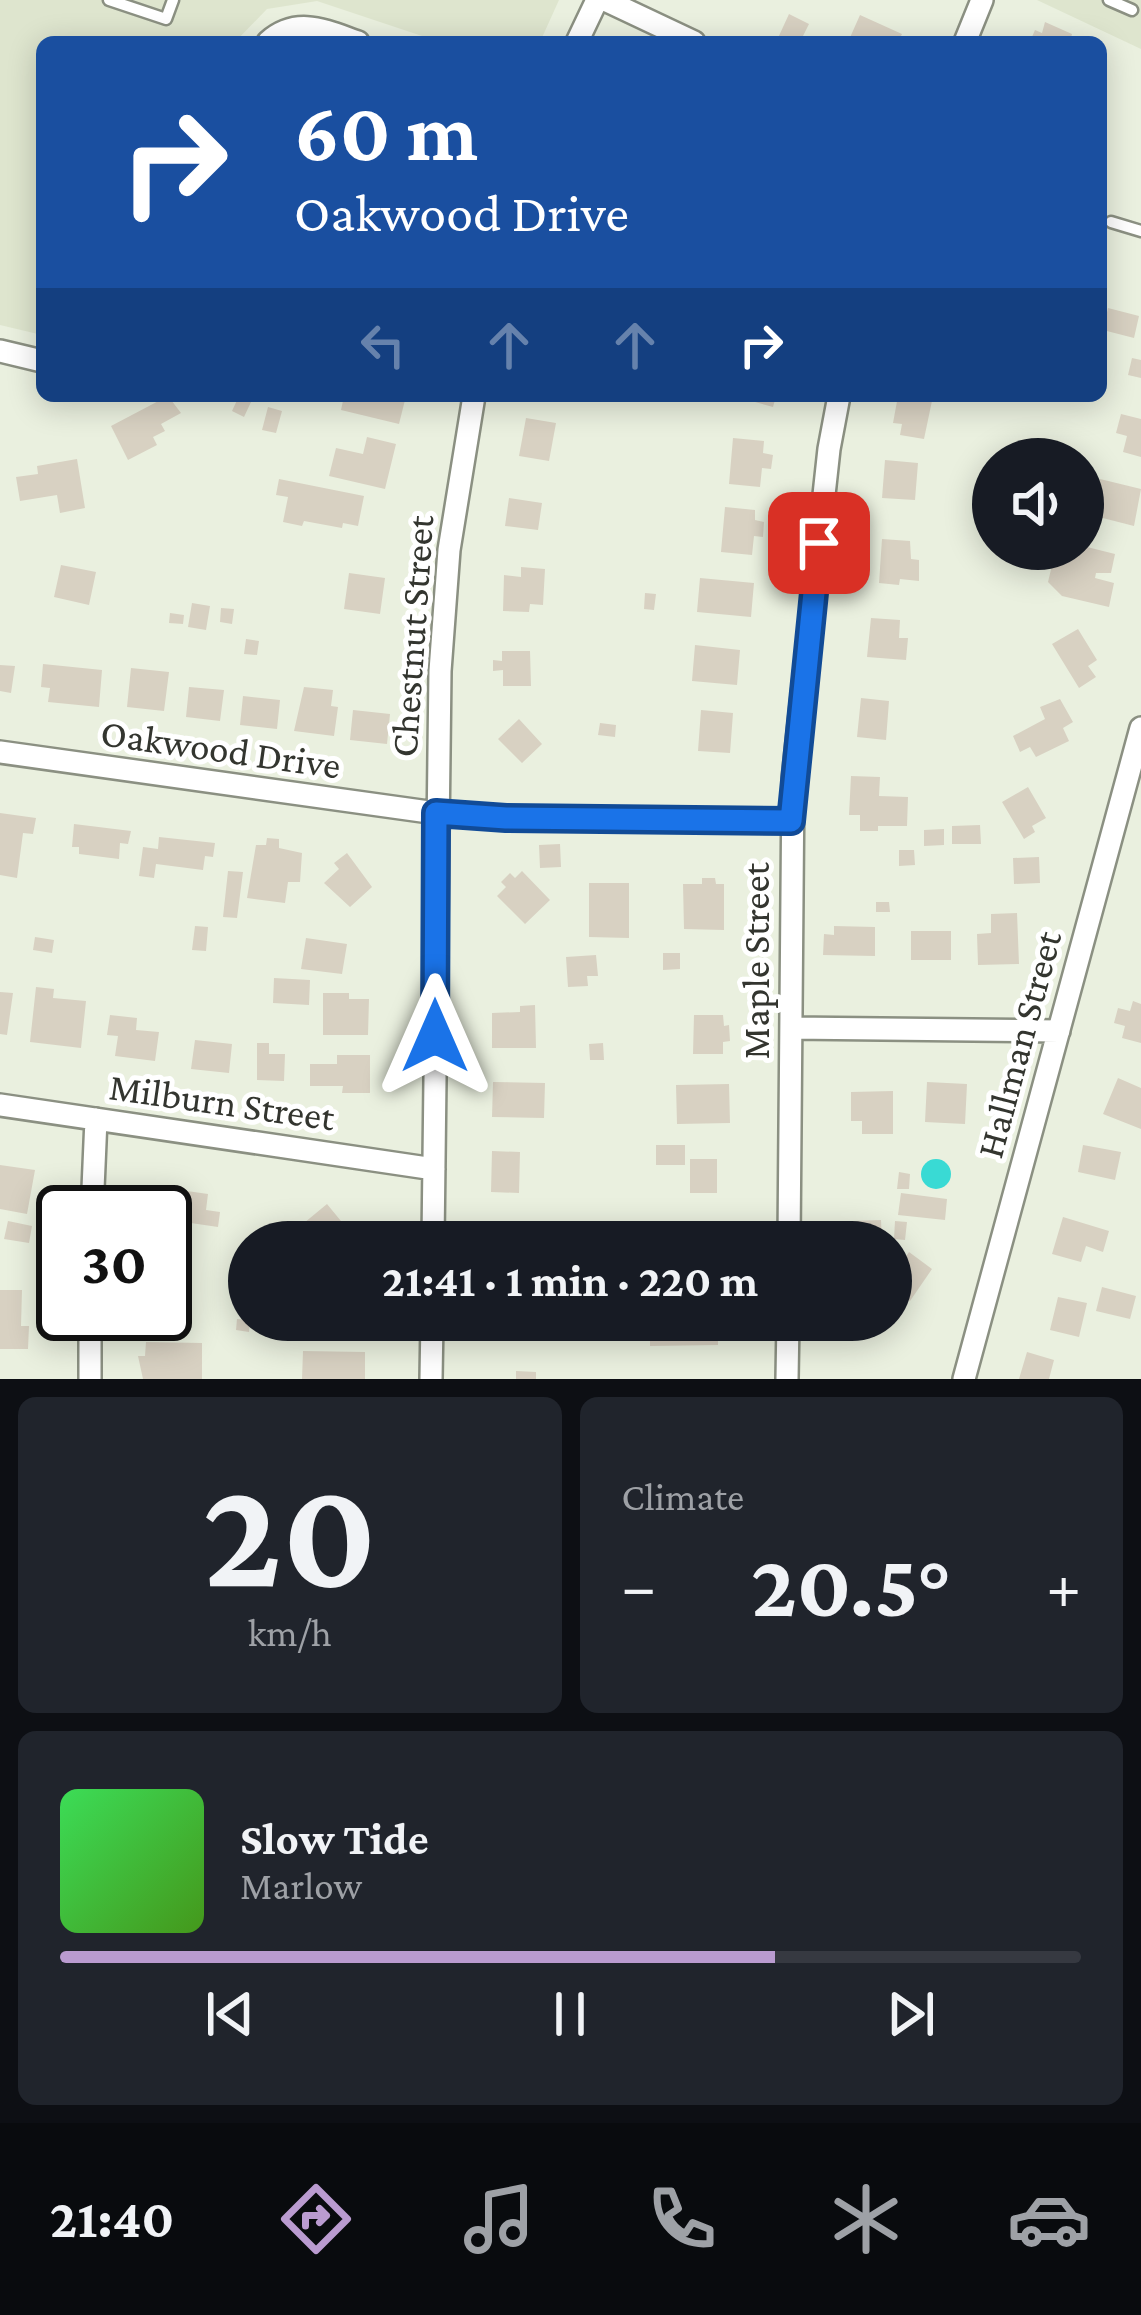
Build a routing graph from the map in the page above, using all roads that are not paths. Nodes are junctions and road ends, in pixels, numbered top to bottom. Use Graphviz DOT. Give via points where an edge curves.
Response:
graph roads {
  1 [pos="109,0"];
  2 [pos="173,0"];
  3 [pos="601,0"];
  4 [pos="982,0"];
  5 [pos="1109,0"];
  6 [pos="1132,10"];
  7 [pos="279,36"];
  8 [pos="340,36"];
  9 [pos="580,36"];
  10 [pos="681,36"];
  11 [pos="967,36"];
  12 [pos="1111,222"];
  13 [pos="1141,231"];
  14 [pos="0,351"];
  15 [pos="36,360"];
  16 [pos="473,402"];
  17 [pos="838,402"];
  18 [pos="1141,728"];
  19 [pos="0,752"];
  20 [pos="436,813"];
  21 [pos="791,821"];
  22 [pos="790,1028"];
  23 [pos="1059,1030"];
  24 [pos="0,1105"];
  25 [pos="96,1119"];
  26 [pos="434,1169"];
  27 [pos="93,1185"];
  28 [pos="433,1221"];
  29 [pos="789,1221"];
  30 [pos="90,1341"];
  31 [pos="432,1341"];
  32 [pos="788,1341"];
  33 [pos="90,1379"];
  34 [pos="431,1379"];
  35 [pos="787,1379"];
  36 [pos="964,1379"];
  1 -- 2 [label="lane" via="166,19"];
  3 -- 9 [label="street"];
  3 -- 10 [label="street"];
  4 -- 11 [label="street"];
  5 -- 6 [label="lane"];
  7 -- 8 [label="street" via="297,26"];
  12 -- 13 [label="lane"];
  14 -- 15 [label="street"];
  16 -- 20 [label="street, Chestnut Street" via="449,550"];
  17 -- 21 [label="street, Maple Street"];
  18 -- 23 [label="street, Hallman Street"];
  19 -- 20 [label="street, Oakwood Drive"];
  20 -- 21 [label="street, Oakwood Drive"];
  20 -- 26 [label="street, Chestnut Street"];
  21 -- 22 [label="street, Maple Street"];
  22 -- 23 [label="street"];
  22 -- 29 [label="street, Maple Street"];
  23 -- 36 [label="street, Hallman Street"];
  24 -- 25 [label="street, Milburn Street"];
  25 -- 26 [label="street, Milburn Street"];
  25 -- 27 [label="street"];
  26 -- 28 [label="street, Chestnut Street"];
  30 -- 33 [label="street"];
  31 -- 34 [label="street"];
  32 -- 35 [label="street"];
}
